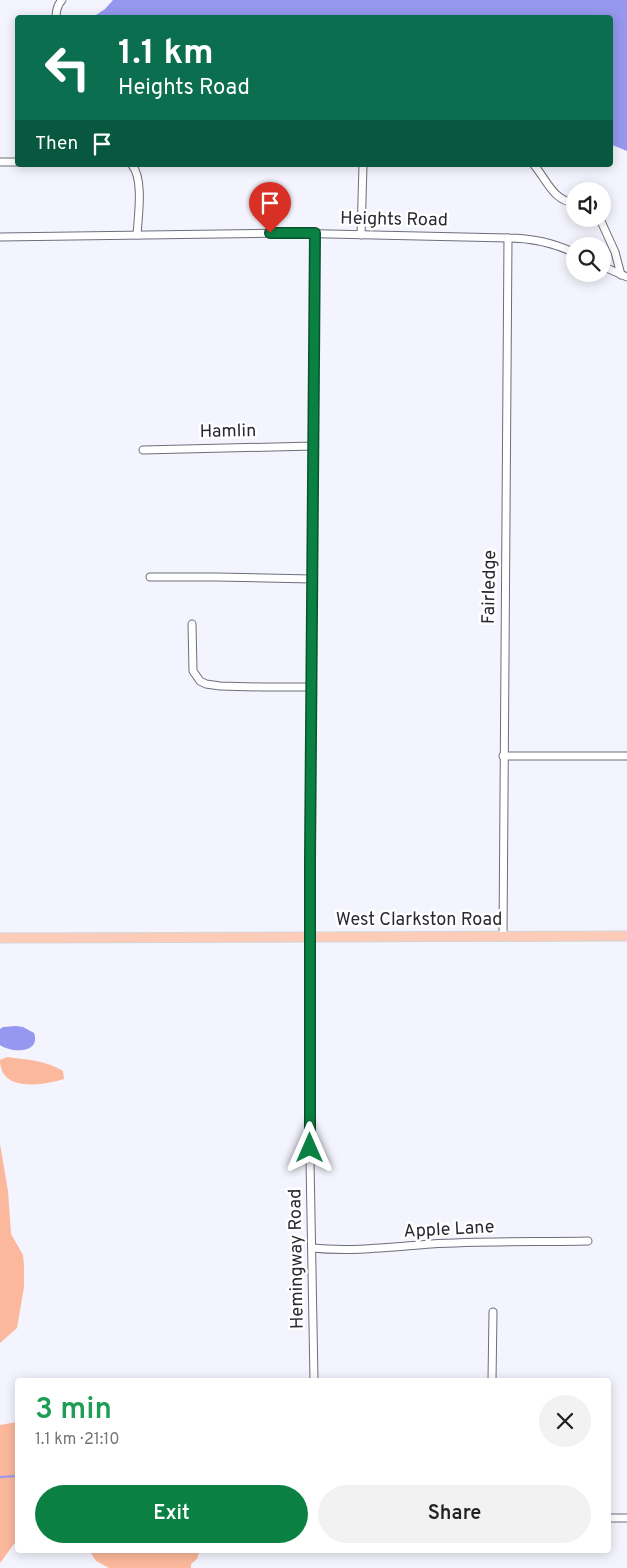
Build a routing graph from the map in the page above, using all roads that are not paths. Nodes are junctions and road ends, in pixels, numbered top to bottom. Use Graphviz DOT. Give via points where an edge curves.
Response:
graph roads {
  1 [pos="62,0"];
  2 [pos="56,15"];
  3 [pos="0,162"];
  4 [pos="15,162"];
  5 [pos="133,167"];
  6 [pos="363,167"];
  7 [pos="535,167"];
  8 [pos="566,201"];
  9 [pos="604,227"];
  10 [pos="315,233"];
  11 [pos="361,235"];
  12 [pos="137,236"];
  13 [pos="0,237"];
  14 [pos="508,238"];
  15 [pos="566,248"];
  16 [pos="611,270"];
  17 [pos="624,276"];
  18 [pos="314,446"];
  19 [pos="143,450"];
  20 [pos="150,577"];
  21 [pos="312,579"];
  22 [pos="192,624"];
  23 [pos="311,687"];
  24 [pos="503,756"];
  25 [pos="627,756"];
  26 [pos="310,936"];
  27 [pos="627,936"];
  28 [pos="503,937"];
  29 [pos="0,938"];
  30 [pos="588,1241"];
  31 [pos="312,1248"];
  32 [pos="493,1312"];
  33 [pos="314,1378"];
  34 [pos="492,1378"];
  35 [pos="611,1518"];
  36 [pos="627,1518"];
  1 -- 2 [label="street"];
  3 -- 4 [label="street"];
  5 -- 12 [label="street" via="139,189"];
  6 -- 11 [label="street"];
  7 -- 8 [label="street" via="548,186"];
  9 -- 17 [label="street"];
  10 -- 11 [label="street, Heights Road"];
  10 -- 12 [label="street, Heights Road"];
  10 -- 18 [label="street, Hemingway Road"];
  11 -- 14 [label="street, Heights Road"];
  12 -- 13 [label="street, Heights Road"];
  14 -- 15 [label="street, Heights Road" via="530,238"];
  14 -- 24 [label="street, Fairledge"];
  16 -- 17 [label="street"];
  18 -- 19 [label="street, Hamlin"];
  18 -- 21 [label="street, Hemingway Road"];
  20 -- 21 [label="street"];
  21 -- 23 [label="street, Hemingway Road"];
  22 -- 23 [label="street" via="193,671 200,681 234,686"];
  23 -- 26 [label="street, Hemingway Road"];
  24 -- 25 [label="street"];
  24 -- 28 [label="street, Fairledge"];
  26 -- 28 [label="main road, West Clarkston Road"];
  26 -- 29 [label="main road, West Clarkston Road"];
  26 -- 31 [label="street, Hemingway Road"];
  27 -- 28 [label="main road, West Clarkston Road"];
  30 -- 31 [label="street, Apple Lane"];
  31 -- 33 [label="street, Hemingway Road"];
  32 -- 34 [label="street"];
  35 -- 36 [label="street"];
}
